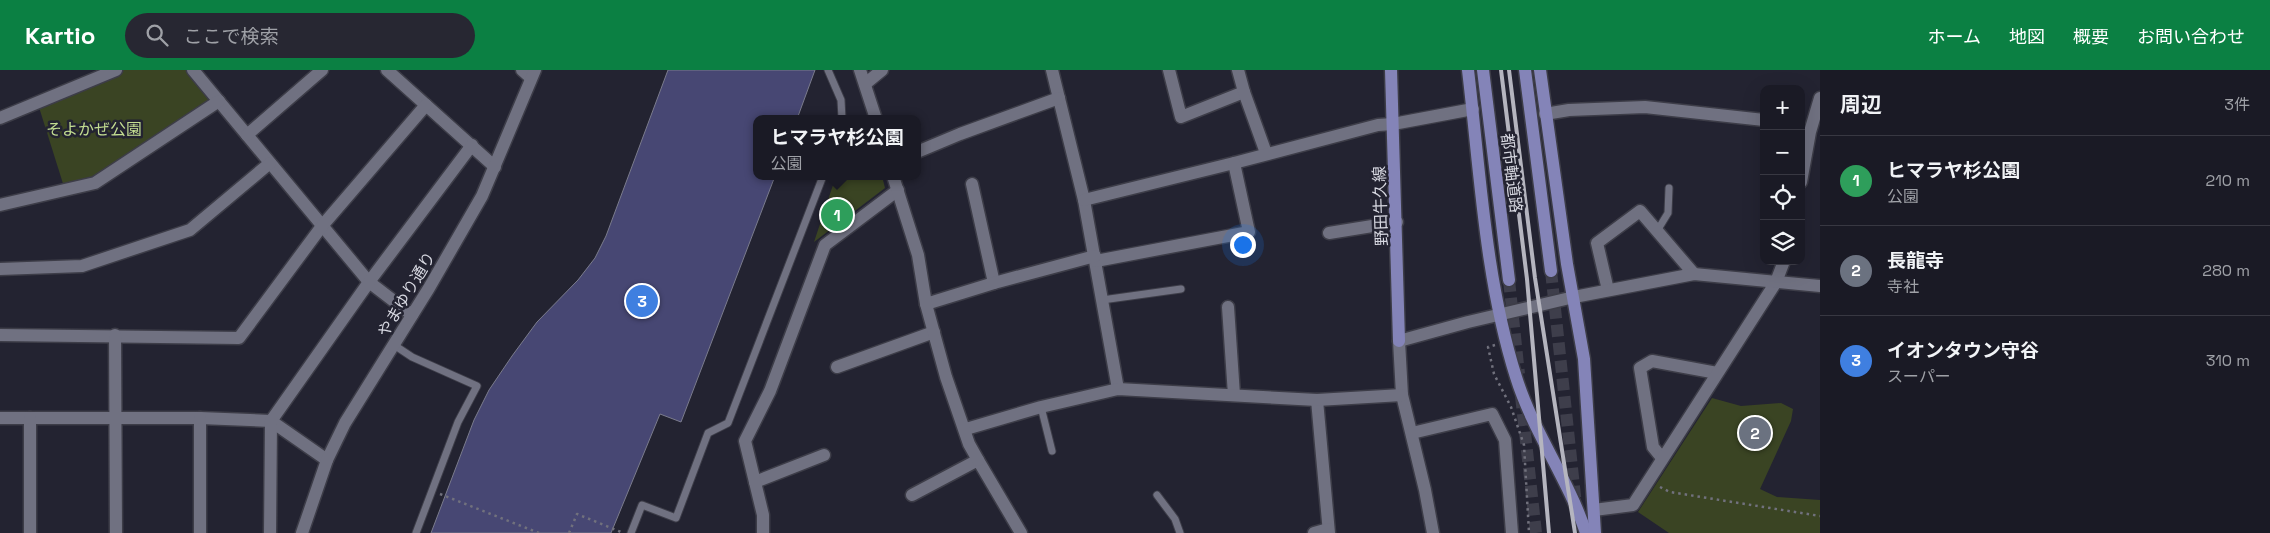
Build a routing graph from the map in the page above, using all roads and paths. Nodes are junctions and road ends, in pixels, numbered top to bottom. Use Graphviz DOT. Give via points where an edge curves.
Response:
graph roads {
  1 [pos="116,70"];
  2 [pos="193,70"];
  3 [pos="322,70"];
  4 [pos="387,70"];
  5 [pos="828,70"];
  6 [pos="860,70"];
  7 [pos="882,70"];
  8 [pos="1052,70"];
  9 [pos="1169,70"];
  10 [pos="1238,70"];
  11 [pos="1391,70"];
  12 [pos="1468,70"];
  13 [pos="1483,70"];
  14 [pos="1525,70"];
  15 [pos="1540,70"];
  16 [pos="529,73"];
  17 [pos="865,84"];
  18 [pos="1244,92"];
  19 [pos="1059,98"];
  20 [pos="1820,98"];
  21 [pos="219,101"];
  22 [pos="426,105"];
  23 [pos="1473,109"];
  24 [pos="1545,114"];
  25 [pos="842,115"];
  26 [pos="875,115"];
  27 [pos="0,118"];
  28 [pos="1760,120"];
  29 [pos="1393,124"];
  30 [pos="1811,127"];
  31 [pos="247,135"];
  32 [pos="472,145"];
  33 [pos="921,150"];
  34 [pos="1266,153"];
  35 [pos="270,163"];
  36 [pos="1234,163"];
  37 [pos="495,167"];
  38 [pos="1802,175"];
  39 [pos="821,180"];
  40 [pos="895,180"];
  41 [pos="972,184"];
  42 [pos="1669,188"];
  43 [pos="898,190"];
  44 [pos="1084,200"];
  45 [pos="0,205"];
  46 [pos="1397,222"];
  47 [pos="322,226"];
  48 [pos="1657,231"];
  49 [pos="1329,233"];
  50 [pos="1095,259"];
  51 [pos="1782,265"];
  52 [pos="0,269"];
  53 [pos="1551,272"];
  54 [pos="1694,274"];
  55 [pos="1509,280"];
  56 [pos="369,282"];
  57 [pos="1776,282"];
  58 [pos="994,283"];
  59 [pos="1820,286"];
  60 [pos="1181,289"];
  61 [pos="1608,290"];
  62 [pos="1574,297"];
  63 [pos="1102,300"];
  64 [pos="926,304"];
  65 [pos="1228,307"];
  66 [pos="412,315"];
  67 [pos="1500,315"];
  68 [pos="934,332"];
  69 [pos="0,335"];
  70 [pos="115,335"];
  71 [pos="1399,341"];
  72 [pos="394,345"];
  73 [pos="1495,345"];
  74 [pos="1488,347"];
  75 [pos="837,367"];
  76 [pos="1717,373"];
  77 [pos="1118,389"];
  78 [pos="1234,394"];
  79 [pos="1402,395"];
  80 [pos="1317,400"];
  81 [pos="1041,407"];
  82 [pos="0,418"];
  83 [pos="30,418"];
  84 [pos="116,418"];
  85 [pos="200,418"];
  86 [pos="271,421"];
  87 [pos="966,429"];
  88 [pos="1412,433"];
  89 [pos="1052,451"];
  90 [pos="824,455"];
  91 [pos="1662,458"];
  92 [pos="327,460"];
  93 [pos="978,460"];
  94 [pos="1648,481"];
  95 [pos="755,482"];
  96 [pos="912,495"];
  97 [pos="1157,495"];
  98 [pos="445,497"];
  99 [pos="1594,510"];
  100 [pos="1820,516"];
  101 [pos="1328,531"];
  102 [pos="30,533"];
  103 [pos="116,533"];
  104 [pos="200,533"];
  105 [pos="270,533"];
  106 [pos="302,533"];
  107 [pos="416,533"];
  108 [pos="538,533"];
  109 [pos="569,533"];
  110 [pos="625,533"];
  111 [pos="631,533"];
  112 [pos="763,533"];
  113 [pos="1021,533"];
  114 [pos="1180,533"];
  115 [pos="1314,533"];
  116 [pos="1433,533"];
  117 [pos="1512,533"];
  118 [pos="1586,533"];
  119 [pos="1595,533"];
  1 -- 27 [label="street"];
  2 -- 21 [label="street"];
  3 -- 31 [label="street"];
  4 -- 22 [label="street"];
  5 -- 25 [label="lane" via="841,100"];
  6 -- 17 [label="street"];
  7 -- 17 [label="street"];
  8 -- 19 [label="street"];
  9 -- 18 [label="street" via="1182,117"];
  10 -- 18 [label="street"];
  11 -- 29 [label="main road, 野田牛久線"];
  12 -- 23 [label="main road"];
  13 -- 55 [label="main road, 都市軸道路"];
  14 -- 53 [label="main road, 都市軸道路"];
  15 -- 24 [label="main road"];
  16 -- 37 [label="street, やまゆり通り"];
  17 -- 26 [label="street"];
  18 -- 34 [label="street"];
  19 -- 33 [label="street"];
  19 -- 44 [label="street"];
  20 -- 30 [label="street"];
  21 -- 31 [label="street"];
  21 -- 45 [label="street" via="95,183"];
  22 -- 32 [label="street"];
  22 -- 47 [label="street"];
  23 -- 29 [label="street"];
  23 -- 67 [label="main road"];
  24 -- 28 [label="street" via="1645,107"];
  24 -- 62 [label="main road"];
  29 -- 34 [label="street"];
  29 -- 46 [label="main road, 野田牛久線"];
  30 -- 38 [label="street"];
  31 -- 35 [label="street"];
  32 -- 37 [label="street"];
  32 -- 56 [label="street"];
  34 -- 36 [label="street"];
  35 -- 47 [label="street"];
  35 -- 52 [label="street" via="190,230 82,266"];
  36 -- 44 [label="street"];
  36 -- 50 [label="street" via="1249,232"];
  37 -- 66 [label="street, やまゆり通り" via="464,229"];
  39 -- 111 [label="lane" via="728,423 708,432 676,518 642,505"];
  40 -- 43 [label="street"];
  41 -- 58 [label="street"];
  42 -- 48 [label="lane" via="1668,213"];
  43 -- 64 [label="street" via="918,255"];
  43 -- 95 [label="street" via="826,245 770,391 744,441"];
  44 -- 50 [label="street"];
  46 -- 49 [label="street"];
  46 -- 71 [label="main road, 野田牛久線"];
  47 -- 56 [label="street"];
  47 -- 70 [label="street" via="239,338"];
  48 -- 54 [label="street"];
  48 -- 61 [label="street" via="1640,211 1597,243"];
  50 -- 58 [label="street"];
  50 -- 63 [label="street"];
  51 -- 57 [label="street"];
  54 -- 57 [label="street"];
  54 -- 61 [label="street"];
  56 -- 66 [label="street"];
  56 -- 86 [label="street"];
  57 -- 59 [label="street"];
  57 -- 76 [label="street"];
  58 -- 64 [label="street"];
  60 -- 63 [label="lane"];
  61 -- 62 [label="street"];
  62 -- 67 [label="street"];
  62 -- 99 [label="main road" via="1584,359"];
  63 -- 77 [label="street"];
  64 -- 68 [label="street"];
  65 -- 78 [label="street"];
  66 -- 72 [label="street, やまゆり通り"];
  67 -- 71 [label="street"];
  67 -- 118 [label="main road" via="1523,397 1566,482"];
  68 -- 75 [label="street"];
  68 -- 87 [label="street" via="946,377"];
  69 -- 70 [label="street"];
  70 -- 84 [label="street"];
  71 -- 79 [label="street"];
  72 -- 92 [label="street, やまゆり通り" via="345,423"];
  72 -- 107 [label="lane" via="412,358 477,386 458,422"];
  73 -- 74 [label="path"];
  76 -- 91 [label="street"];
  76 -- 91 [label="street" via="1652,361 1640,368 1653,447"];
  77 -- 78 [label="street"];
  77 -- 81 [label="street"];
  78 -- 80 [label="street"];
  79 -- 80 [label="street"];
  79 -- 88 [label="street"];
  80 -- 101 [label="street"];
  81 -- 87 [label="street"];
  81 -- 89 [label="lane"];
  82 -- 83 [label="street"];
  83 -- 84 [label="street"];
  83 -- 102 [label="street"];
  84 -- 85 [label="street"];
  84 -- 103 [label="street"];
  85 -- 86 [label="street"];
  85 -- 104 [label="street"];
  86 -- 92 [label="street"];
  86 -- 105 [label="street"];
  87 -- 93 [label="street"];
  88 -- 116 [label="street"];
  88 -- 117 [label="street" via="1492,414 1505,440"];
  90 -- 95 [label="street"];
  91 -- 94 [label="street"];
  92 -- 106 [label="street, やまゆり通り"];
  93 -- 96 [label="street"];
  93 -- 113 [label="street"];
  94 -- 99 [label="street" via="1633,505"];
  94 -- 100 [label="path" via="1670,492"];
  95 -- 112 [label="street" via="763,515"];
  97 -- 114 [label="lane" via="1175,519"];
  98 -- 108 [label="path"];
  99 -- 119 [label="main road"];
  101 -- 115 [label="street"];
  109 -- 110 [label="path" via="577,514"];
}
